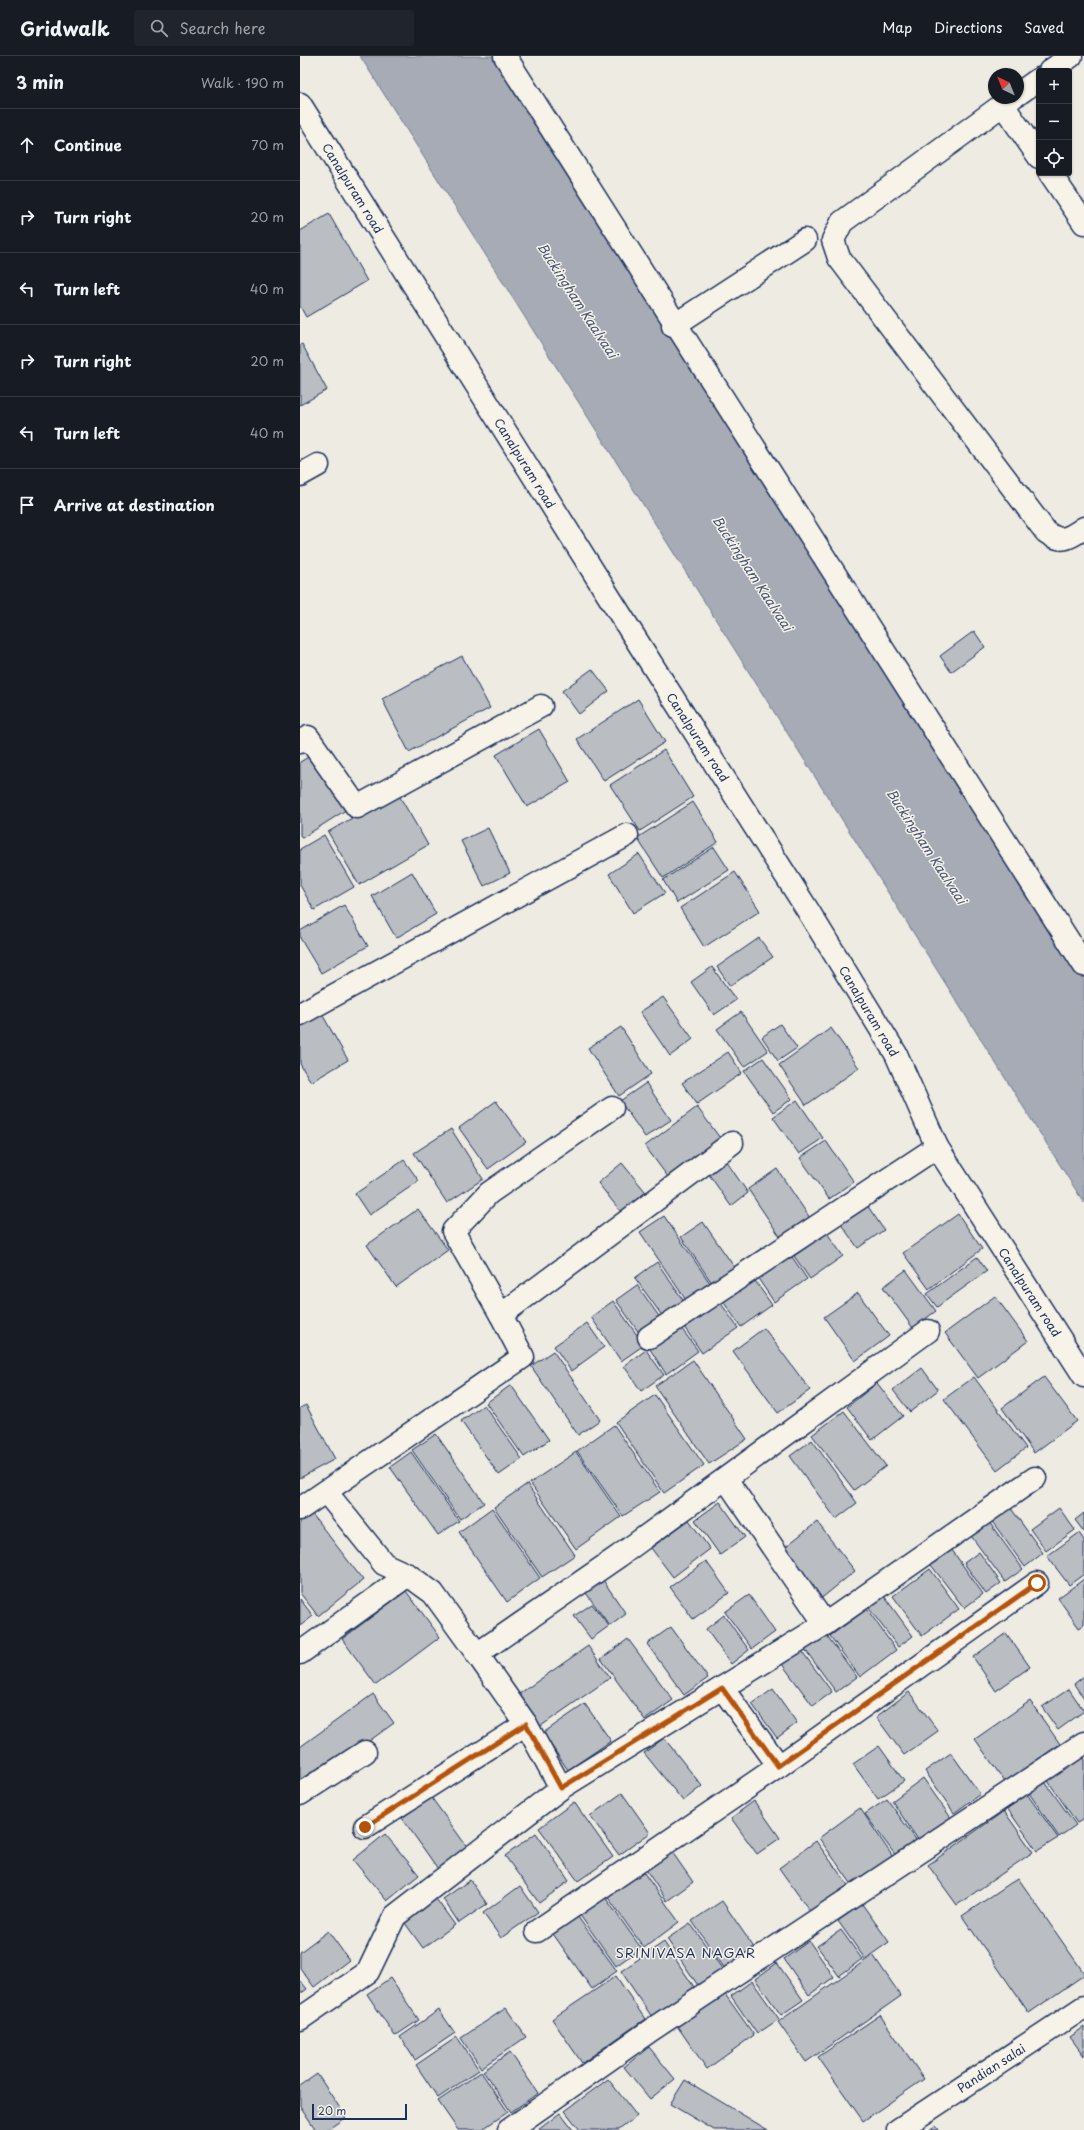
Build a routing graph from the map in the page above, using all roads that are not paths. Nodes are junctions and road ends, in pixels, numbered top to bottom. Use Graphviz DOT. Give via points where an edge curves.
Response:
graph roads {
  1 [pos="505,56"];
  2 [pos="1071,56"];
  3 [pos="1054,68"];
  4 [pos="1036,81"];
  5 [pos="1024,90"];
  6 [pos="300,104"];
  7 [pos="1004,104"];
  8 [pos="1013,104"];
  9 [pos="1036,151"];
  10 [pos="1052,176"];
  11 [pos="1084,223"];
  12 [pos="805,240"];
  13 [pos="674,325"];
  14 [pos="1084,528"];
  15 [pos="541,706"];
  16 [pos="300,742"];
  17 [pos="627,835"];
  18 [pos="1084,965"];
  19 [pos="300,1014"];
  20 [pos="612,1108"];
  21 [pos="732,1143"];
  22 [pos="937,1146"];
  23 [pos="501,1315"];
  24 [pos="928,1331"];
  25 [pos="649,1336"];
  26 [pos="1084,1376"];
  27 [pos="1035,1478"];
  28 [pos="726,1479"];
  29 [pos="327,1492"];
  30 [pos="300,1509"];
  31 [pos="408,1576"];
  32 [pos="1037,1583"];
  33 [pos="825,1624"];
  34 [pos="300,1653"];
  35 [pos="477,1654"];
  36 [pos="722,1688"];
  37 [pos="526,1724"];
  38 [pos="1084,1743"];
  39 [pos="365,1752"];
  40 [pos="778,1766"];
  41 [pos="561,1788"];
  42 [pos="300,1794"];
  43 [pos="365,1827"];
  44 [pos="537,1930"];
  45 [pos="1084,2007"];
  46 [pos="300,2020"];
  47 [pos="509,2130"];
  48 [pos="898,2130"];
  1 -- 13 [label="street"];
  2 -- 3 [label="street"];
  4 -- 5 [label="street"];
  6 -- 22 [label="street, Canalpuram road" via="896,1054"];
  7 -- 14 [label="street" via="842,222 833,240 839,258 1046,532 1062,540"];
  8 -- 9 [label="street"];
  10 -- 11 [label="street"];
  12 -- 13 [label="street"];
  13 -- 18 [label="street"];
  15 -- 16 [label="street" via="357,807 308,738"];
  17 -- 19 [label="street"];
  20 -- 23 [label="street" via="489,1193 453,1231"];
  21 -- 23 [label="street"];
  22 -- 25 [label="street"];
  22 -- 26 [label="street, Canalpuram road"];
  23 -- 29 [label="street" via="523,1358"];
  24 -- 28 [label="street"];
  27 -- 33 [label="street"];
  28 -- 33 [label="street"];
  28 -- 35 [label="street"];
  29 -- 30 [label="street"];
  29 -- 31 [label="street" via="384,1564"];
  31 -- 34 [label="street"];
  31 -- 35 [label="street" via="433,1593"];
  32 -- 40 [label="street"];
  33 -- 36 [label="street"];
  35 -- 37 [label="street"];
  36 -- 40 [label="street"];
  36 -- 41 [label="street"];
  37 -- 41 [label="street"];
  37 -- 43 [label="street"];
  38 -- 47 [label="street" via="658,2026"];
  39 -- 42 [label="street"];
  40 -- 44 [label="street"];
  41 -- 46 [label="street" via="395,1916 368,1972"];
  45 -- 48 [label="street, Pandian salai"];
}
